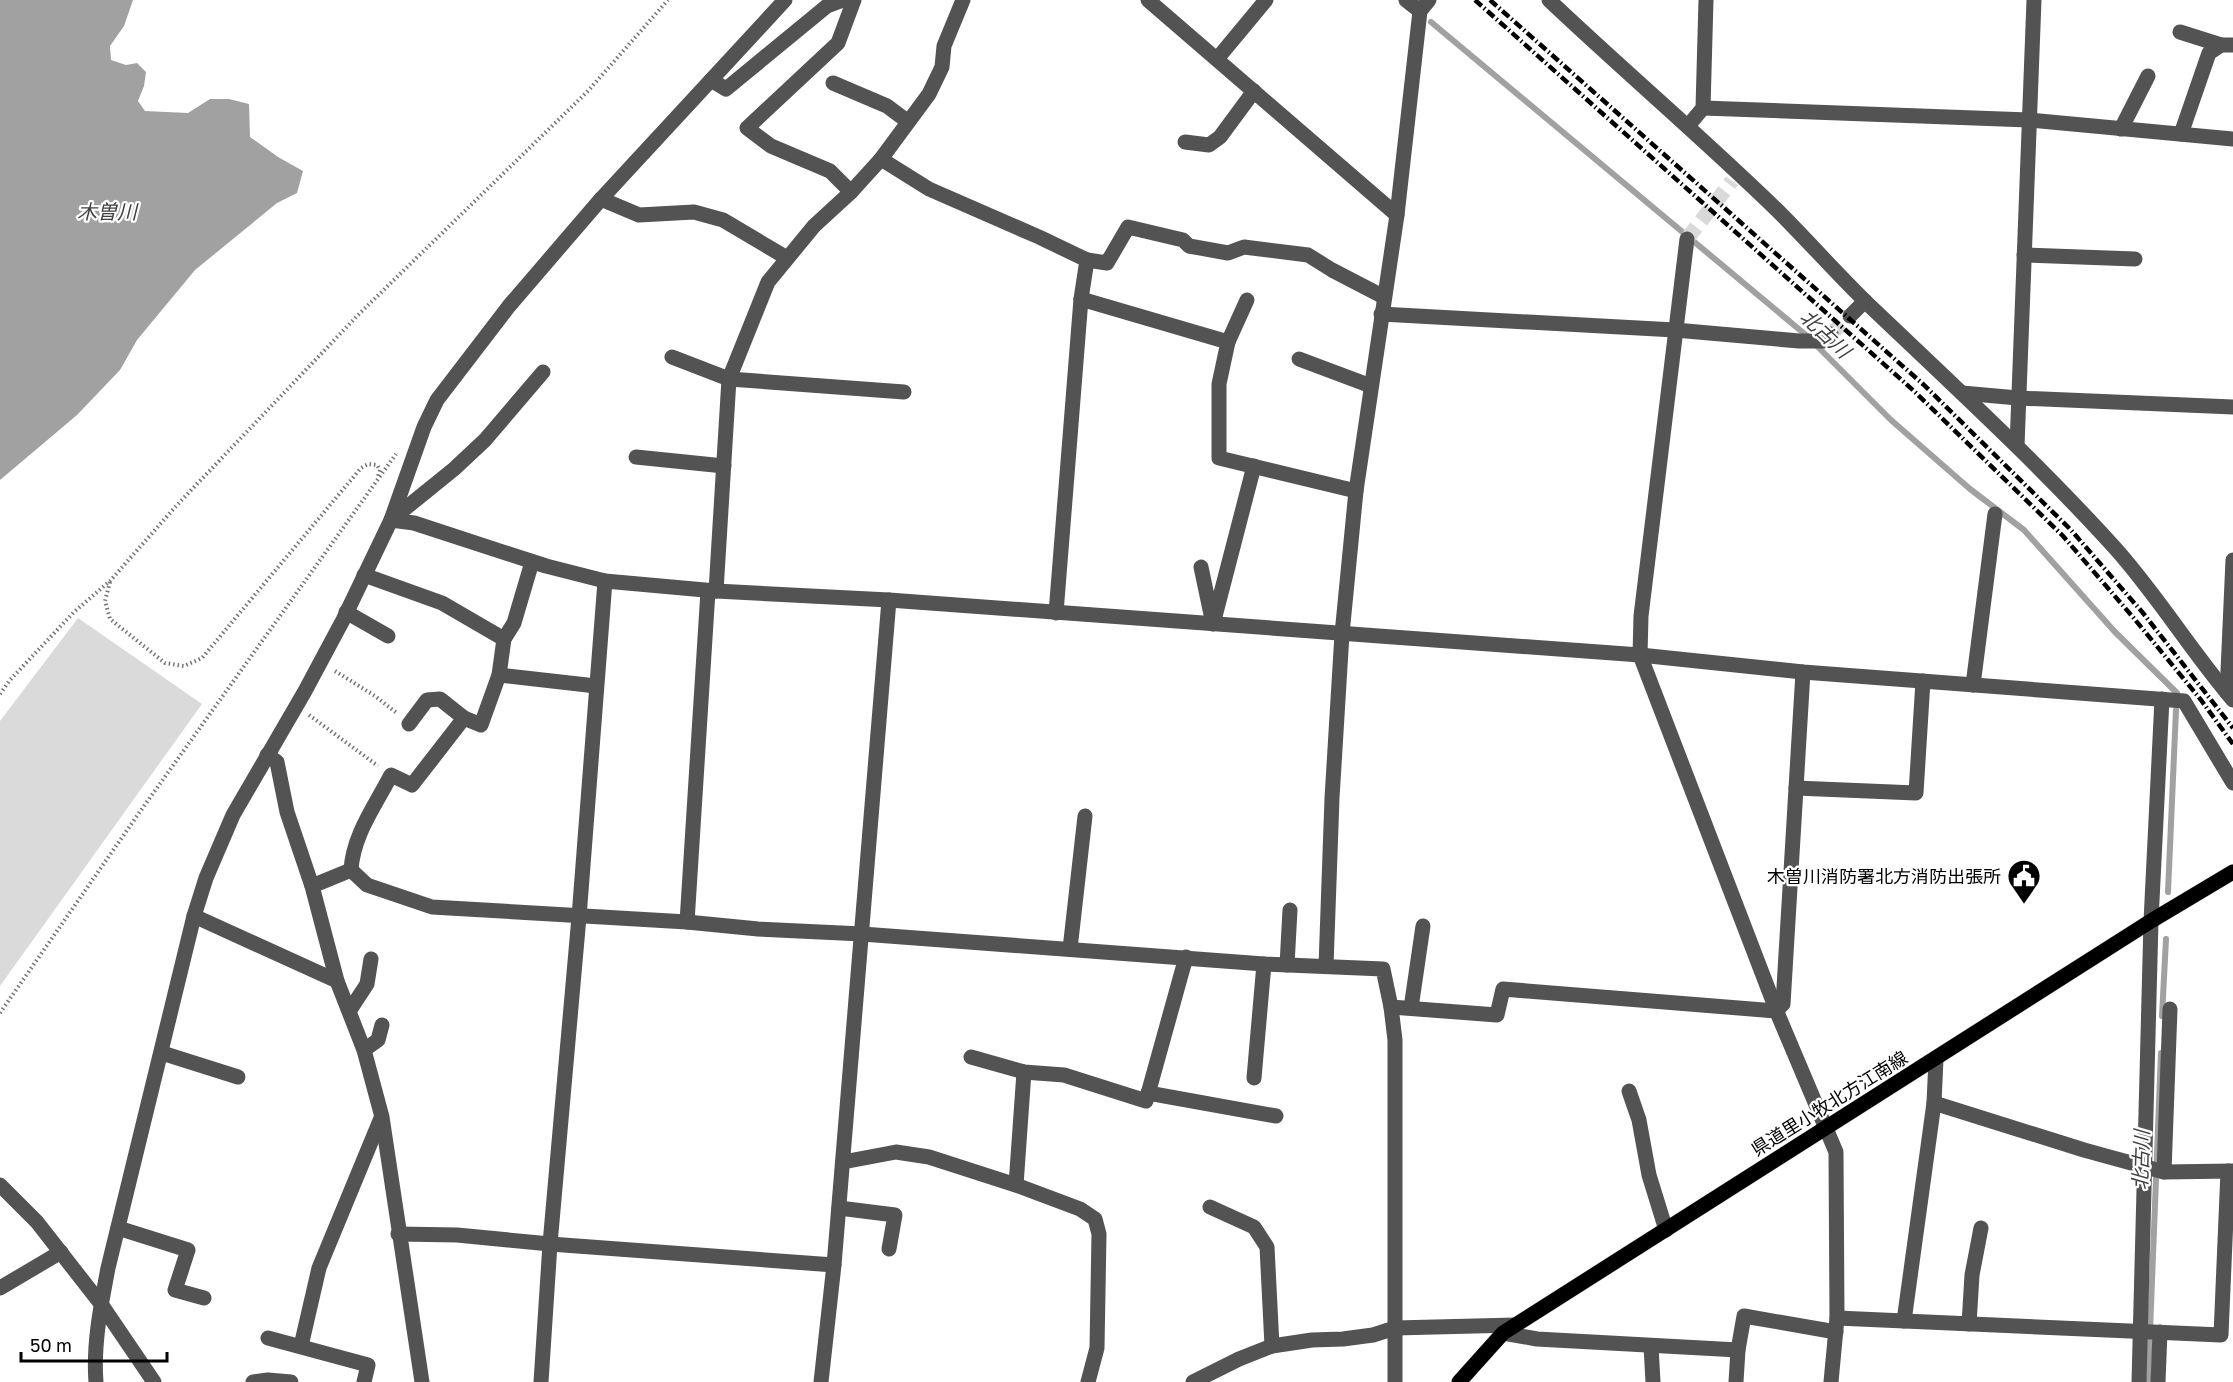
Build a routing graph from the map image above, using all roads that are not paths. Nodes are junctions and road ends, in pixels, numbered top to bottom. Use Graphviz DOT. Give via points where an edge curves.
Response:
graph roads {
  1 [pos="785,0"];
  2 [pos="843,0"];
  3 [pos="854,0"];
  4 [pos="963,0"];
  5 [pos="1148,0"];
  6 [pos="1266,0"];
  7 [pos="1406,0"];
  8 [pos="1549,0"];
  9 [pos="1706,0"];
  10 [pos="2034,0"];
  11 [pos="1424,6"];
  12 [pos="2180,32"];
  13 [pos="2227,45"];
  14 [pos="1216,59"];
  15 [pos="2148,76"];
  16 [pos="711,80"];
  17 [pos="833,83"];
  18 [pos="1254,91"];
  19 [pos="1703,108"];
  20 [pos="2029,120"];
  21 [pos="907,121"];
  22 [pos="1688,126"];
  23 [pos="2121,129"];
  24 [pos="2181,134"];
  25 [pos="2233,139"];
  26 [pos="1185,142"];
  27 [pos="880,159"];
  28 [pos="851,192"];
  29 [pos="601,199"];
  30 [pos="1397,215"];
  31 [pos="1687,239"];
  32 [pos="2024,255"];
  33 [pos="787,258"];
  34 [pos="2135,258"];
  35 [pos="1086,260"];
  36 [pos="1383,297"];
  37 [pos="1081,299"];
  38 [pos="1247,300"];
  39 [pos="1865,301"];
  40 [pos="1381,314"];
  41 [pos="1850,316"];
  42 [pos="1675,330"];
  43 [pos="1828,338"];
  44 [pos="1228,342"];
  45 [pos="672,357"];
  46 [pos="1299,359"];
  47 [pos="543,372"];
  48 [pos="729,379"];
  49 [pos="1371,386"];
  50 [pos="904,392"];
  51 [pos="1962,393"];
  52 [pos="2018,398"];
  53 [pos="2233,407"];
  54 [pos="2017,446"];
  55 [pos="636,457"];
  56 [pos="724,466"];
  57 [pos="1254,466"];
  58 [pos="1356,491"];
  59 [pos="1995,514"];
  60 [pos="391,520"];
  61 [pos="2233,560"];
  62 [pos="532,562"];
  63 [pos="1201,567"];
  64 [pos="364,575"];
  65 [pos="605,581"];
  66 [pos="712,591"];
  67 [pos="889,600"];
  68 [pos="346,612"];
  69 [pos="1056,613"];
  70 [pos="1213,624"];
  71 [pos="1342,634"];
  72 [pos="388,636"];
  73 [pos="504,639"];
  74 [pos="1640,655"];
  75 [pos="1803,672"];
  76 [pos="499,675"];
  77 [pos="1923,681"];
  78 [pos="1973,685"];
  79 [pos="596,686"];
  80 [pos="2230,696"];
  81 [pos="2162,699"];
  82 [pos="464,718"];
  83 [pos="410,724"];
  84 [pos="267,755"];
  85 [pos="2233,783"];
  86 [pos="1796,788"];
  87 [pos="1085,816"];
  88 [pos="351,870"];
  89 [pos="2233,872"];
  90 [pos="312,886"];
  91 [pos="1290,910"];
  92 [pos="194,916"];
  93 [pos="579,917"];
  94 [pos="2151,921"];
  95 [pos="687,922"];
  96 [pos="1423,926"];
  97 [pos="862,934"];
  98 [pos="1070,949"];
  99 [pos="1186,957"];
  100 [pos="371,959"];
  101 [pos="1264,964"];
  102 [pos="1287,965"];
  103 [pos="1326,966"];
  104 [pos="338,981"];
  105 [pos="1391,1007"];
  106 [pos="1411,1008"];
  107 [pos="2170,1009"];
  108 [pos="350,1010"];
  109 [pos="1776,1011"];
  110 [pos="382,1024"];
  111 [pos="364,1050"];
  112 [pos="162,1053"];
  113 [pos="971,1057"];
  114 [pos="1936,1059"];
  115 [pos="1024,1072"];
  116 [pos="238,1077"];
  117 [pos="1254,1078"];
  118 [pos="1629,1091"];
  119 [pos="1149,1093"];
  120 [pos="1935,1103"];
  121 [pos="1276,1116"];
  122 [pos="382,1117"];
  123 [pos="1825,1128"];
  124 [pos="843,1162"];
  125 [pos="2156,1170"];
  126 [pos="2230,1171"];
  127 [pos="0,1185"];
  128 [pos="1016,1185"];
  129 [pos="1210,1207"];
  130 [pos="839,1208"];
  131 [pos="118,1228"];
  132 [pos="1981,1228"];
  133 [pos="1666,1230"];
  134 [pos="398,1234"];
  135 [pos="549,1244"];
  136 [pos="889,1249"];
  137 [pos="61,1252"];
  138 [pos="834,1265"];
  139 [pos="0,1288"];
  140 [pos="204,1298"];
  141 [pos="101,1304"];
  142 [pos="1904,1321"];
  143 [pos="1969,1324"];
  144 [pos="1837,1325"];
  145 [pos="1395,1328"];
  146 [pos="1509,1329"];
  147 [pos="2151,1332"];
  148 [pos="268,1338"];
  149 [pos="1272,1346"];
  150 [pos="1651,1346"];
  151 [pos="301,1347"];
  152 [pos="1738,1350"];
  153 [pos="96,1382"];
  154 [pos="154,1382"];
  155 [pos="253,1382"];
  156 [pos="291,1382"];
  157 [pos="364,1382"];
  158 [pos="422,1382"];
  159 [pos="541,1382"];
  160 [pos="821,1382"];
  161 [pos="1088,1382"];
  162 [pos="1192,1382"];
  163 [pos="1395,1382"];
  164 [pos="1459,1382"];
  165 [pos="1653,1382"];
  166 [pos="1736,1382"];
  167 [pos="1831,1382"];
  168 [pos="2139,1382"];
  169 [pos="2158,1382"];
  1 -- 16 [label="street"];
  2 -- 16 [label="street" via="827,6 726,89"];
  3 -- 28 [label="street" via="838,43 747,128 771,146 830,171"];
  4 -- 21 [label="street" via="944,46 942,67 929,94"];
  5 -- 14 [label="street"];
  6 -- 14 [label="street"];
  7 -- 11 [label="street"];
  8 -- 22 [label="street"];
  9 -- 19 [label="street"];
  10 -- 20 [label="street"];
  11 -- 30 [label="street"];
  12 -- 13 [label="street"];
  13 -- 24 [label="street" via="2209,53"];
  14 -- 18 [label="street"];
  15 -- 23 [label="street"];
  16 -- 29 [label="street"];
  17 -- 21 [label="street" via="887,106"];
  18 -- 26 [label="street" via="1220,137 1209,145"];
  18 -- 30 [label="street"];
  19 -- 20 [label="street"];
  19 -- 22 [label="street"];
  20 -- 23 [label="street"];
  20 -- 32 [label="street"];
  21 -- 27 [label="street"];
  22 -- 39 [label="street" via="1734,177 1776,210"];
  23 -- 24 [label="street"];
  24 -- 25 [label="street"];
  27 -- 28 [label="street"];
  27 -- 35 [label="street" via="929,189"];
  28 -- 33 [label="street"];
  29 -- 33 [label="street" via="639,215 694,212 723,220"];
  29 -- 60 [label="street" via="509,306 437,400"];
  30 -- 36 [label="street"];
  31 -- 42 [label="street"];
  32 -- 34 [label="street"];
  32 -- 52 [label="street"];
  33 -- 48 [label="street" via="768,282"];
  35 -- 36 [label="street" via="1107,263 1128,227 1182,240 1189,246 1228,253 1244,247 1308,255"];
  35 -- 37 [label="street"];
  36 -- 40 [label="street"];
  37 -- 44 [label="street"];
  37 -- 69 [label="street"];
  38 -- 44 [label="street"];
  39 -- 41 [label="street"];
  39 -- 51 [label="street"];
  40 -- 42 [label="street"];
  40 -- 49 [label="street"];
  42 -- 43 [label="street" via="1799,341"];
  42 -- 74 [label="street" via="1641,616"];
  44 -- 57 [label="street" via="1219,384 1219,458"];
  45 -- 48 [label="street"];
  46 -- 49 [label="street"];
  47 -- 60 [label="street" via="485,440"];
  48 -- 50 [label="street"];
  48 -- 56 [label="street"];
  49 -- 58 [label="street"];
  51 -- 52 [label="street"];
  51 -- 54 [label="street"];
  52 -- 53 [label="street"];
  52 -- 54 [label="street"];
  54 -- 80 [label="street" via="2123,557"];
  55 -- 56 [label="street"];
  56 -- 66 [label="street"];
  57 -- 58 [label="street"];
  57 -- 70 [label="street"];
  58 -- 71 [label="street"];
  59 -- 78 [label="street"];
  60 -- 62 [label="street" via="414,523"];
  60 -- 64 [label="street"];
  61 -- 80 [label="street"];
  62 -- 65 [label="street"];
  62 -- 73 [label="street" via="514,623"];
  63 -- 70 [label="street"];
  64 -- 68 [label="street"];
  64 -- 73 [label="street" via="442,603"];
  65 -- 66 [label="street"];
  65 -- 79 [label="street"];
  66 -- 67 [label="street"];
  66 -- 95 [label="street"];
  67 -- 69 [label="street"];
  67 -- 97 [label="street"];
  68 -- 72 [label="street"];
  68 -- 84 [label="street"];
  69 -- 70 [label="street"];
  70 -- 71 [label="street"];
  71 -- 74 [label="street"];
  71 -- 103 [label="street"];
  73 -- 76 [label="street"];
  74 -- 75 [label="street"];
  74 -- 109 [label="street"];
  75 -- 77 [label="street"];
  75 -- 86 [label="street"];
  76 -- 79 [label="street"];
  76 -- 82 [label="street" via="482,725"];
  77 -- 78 [label="street"];
  77 -- 86 [label="street" via="1916,793"];
  78 -- 81 [label="street"];
  79 -- 93 [label="street"];
  81 -- 85 [label="street" via="2184,701"];
  81 -- 94 [label="street"];
  82 -- 83 [label="street" via="440,699 427,700"];
  82 -- 88 [label="street" via="412,785 391,775 358,835"];
  84 -- 90 [label="street" via="277,762 287,812"];
  84 -- 92 [label="street" via="233,815"];
  86 -- 109 [label="street" via="1783,1004"];
  87 -- 98 [label="street"];
  88 -- 90 [label="street"];
  88 -- 93 [label="street" via="367,885 432,907"];
  89 -- 94 [label="main road, 県道里小牧北方江南線"];
  90 -- 104 [label="street"];
  91 -- 102 [label="street"];
  92 -- 104 [label="street"];
  92 -- 112 [label="street"];
  93 -- 95 [label="street"];
  93 -- 135 [label="street"];
  94 -- 114 [label="main road, 県道里小牧北方江南線"];
  94 -- 125 [label="street"];
  95 -- 97 [label="street"];
  96 -- 106 [label="street"];
  97 -- 98 [label="street"];
  97 -- 124 [label="street"];
  98 -- 99 [label="street"];
  99 -- 101 [label="street"];
  99 -- 119 [label="street"];
  100 -- 108 [label="street" via="367,984"];
  101 -- 102 [label="street"];
  101 -- 117 [label="street"];
  102 -- 103 [label="street"];
  103 -- 105 [label="street" via="1383,969"];
  104 -- 108 [label="street"];
  105 -- 106 [label="street"];
  105 -- 145 [label="street" via="1395,1040"];
  106 -- 109 [label="street" via="1497,1015 1503,989"];
  107 -- 125 [label="street"];
  108 -- 111 [label="street"];
  109 -- 123 [label="street"];
  110 -- 111 [label="street" via="378,1040"];
  111 -- 122 [label="street"];
  112 -- 116 [label="street"];
  112 -- 131 [label="street"];
  113 -- 115 [label="street"];
  114 -- 120 [label="street"];
  114 -- 123 [label="main road, 県道里小牧北方江南線"];
  115 -- 119 [label="street" via="1064,1075 1146,1101"];
  115 -- 128 [label="street"];
  118 -- 133 [label="street"];
  119 -- 121 [label="street"];
  120 -- 125 [label="street"];
  120 -- 142 [label="street"];
  122 -- 134 [label="street"];
  122 -- 151 [label="street" via="319,1268"];
  123 -- 133 [label="main road, 県道里小牧北方江南線"];
  123 -- 144 [label="street" via="1836,1152"];
  124 -- 128 [label="street" via="896,1152"];
  124 -- 130 [label="street"];
  125 -- 126 [label="street"];
  125 -- 147 [label="street"];
  126 -- 147 [label="street" via="2222,1335"];
  127 -- 137 [label="street"];
  128 -- 161 [label="street" via="1080,1209 1095,1219 1099,1234 1097,1348"];
  129 -- 149 [label="street" via="1254,1227 1267,1247"];
  130 -- 136 [label="street" via="895,1215"];
  130 -- 138 [label="street"];
  131 -- 140 [label="street" via="188,1250 175,1290"];
  131 -- 141 [label="street"];
  132 -- 143 [label="street" via="1972,1275"];
  133 -- 146 [label="main road, 県道里小牧北方江南線"];
  134 -- 135 [label="street"];
  134 -- 158 [label="street"];
  135 -- 138 [label="street"];
  135 -- 159 [label="street"];
  137 -- 139 [label="street"];
  137 -- 141 [label="street"];
  138 -- 160 [label="street"];
  141 -- 153 [label="street" via="94,1363"];
  141 -- 154 [label="street"];
  142 -- 143 [label="street"];
  142 -- 144 [label="street"];
  143 -- 147 [label="street"];
  144 -- 152 [label="street" via="1744,1316"];
  144 -- 167 [label="street"];
  145 -- 146 [label="street"];
  145 -- 149 [label="street" via="1373,1335"];
  145 -- 163 [label="street"];
  146 -- 150 [label="street" via="1537,1339"];
  146 -- 164 [label="main road, 県道里小牧北方江南線"];
  147 -- 168 [label="street"];
  147 -- 169 [label="street"];
  148 -- 151 [label="street"];
  149 -- 162 [label="street"];
  150 -- 152 [label="street"];
  150 -- 165 [label="street"];
  151 -- 157 [label="street" via="368,1365"];
  152 -- 166 [label="street"];
  155 -- 156 [label="street"];
}
